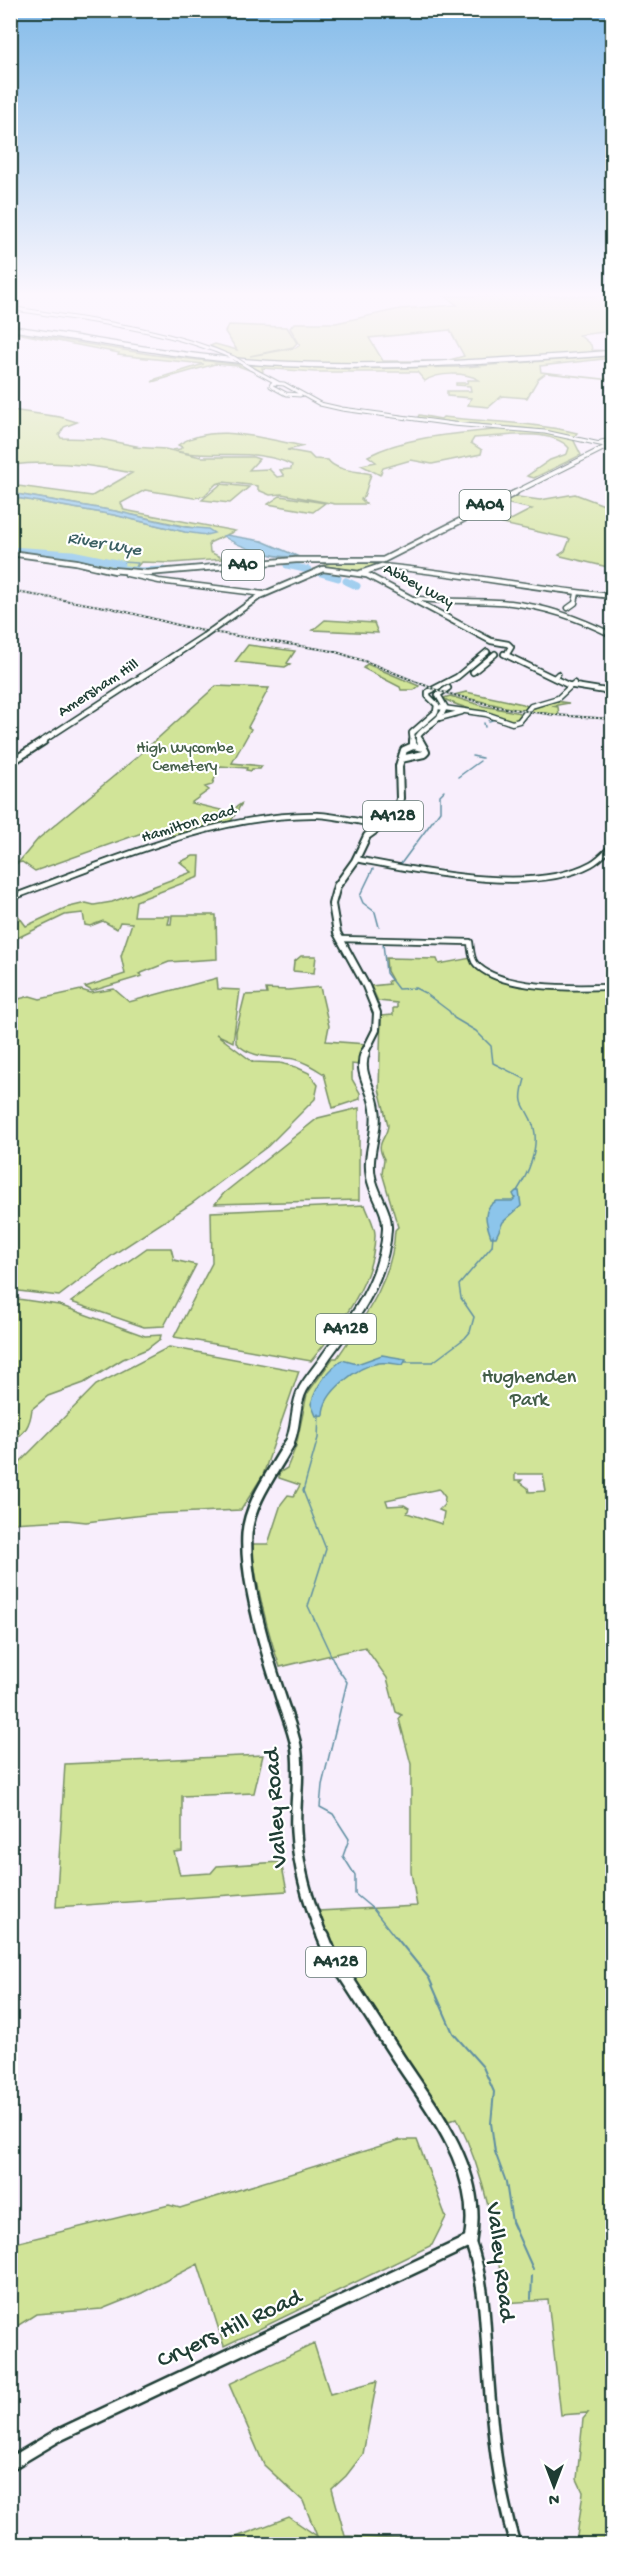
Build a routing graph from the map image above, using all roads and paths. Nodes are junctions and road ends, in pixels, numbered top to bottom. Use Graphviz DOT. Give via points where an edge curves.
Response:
graph roads {
  1 [pos="388,415"];
  2 [pos="584,441"];
  3 [pos="591,442"];
  4 [pos="610,444"];
  5 [pos="591,453"];
  6 [pos="10,553"];
  7 [pos="377,561"];
  8 [pos="317,563"];
  9 [pos="382,566"];
  10 [pos="171,572"];
  11 [pos="127,573"];
  12 [pos="363,573"];
  13 [pos="168,581"];
  14 [pos="396,591"];
  15 [pos="577,593"];
  16 [pos="264,594"];
  17 [pos="612,596"];
  18 [pos="407,598"];
  19 [pos="426,599"];
  20 [pos="415,601"];
  21 [pos="568,613"];
  22 [pos="612,635"];
  23 [pos="481,637"];
  24 [pos="497,642"];
  25 [pos="489,645"];
  26 [pos="487,652"];
  27 [pos="506,653"];
  28 [pos="495,654"];
  29 [pos="572,685"];
  30 [pos="612,691"];
  31 [pos="437,707"];
  32 [pos="445,707"];
  33 [pos="468,711"];
  34 [pos="440,718"];
  35 [pos="413,746"];
  36 [pos="424,748"];
  37 [pos="405,752"];
  38 [pos="415,755"];
  39 [pos="401,759"];
  40 [pos="10,763"];
  41 [pos="381,825"];
  42 [pos="612,846"];
  43 [pos="356,860"];
  44 [pos="10,898"];
  45 [pos="341,939"];
  46 [pos="612,987"];
  47 [pos="470,2241"];
  48 [pos="10,2464"];
  49 [pos="515,2544"];
  1 -- 2 [label="street" via="545,432"];
  2 -- 3 [label="street"];
  2 -- 5 [label="street" via="591,446"];
  3 -- 4 [label="street"];
  3 -- 4 [label="street"];
  4 -- 5 [label="main road, A404"];
  4 -- 7 [label="main road, A404"];
  5 -- 7 [label="main road, A404"];
  6 -- 11 [label="main road, A40"];
  7 -- 8 [label="main road"];
  7 -- 9 [label="main road"];
  8 -- 10 [label="main road, A40"];
  8 -- 12 [label="main road"];
  8 -- 16 [label="main road, Amersham Hill"];
  9 -- 12 [label="main road"];
  9 -- 15 [label="street"];
  10 -- 11 [label="main road, A40"];
  10 -- 13 [label="street"];
  11 -- 13 [label="street"];
  12 -- 14 [label="main road, Abbey Way"];
  12 -- 18 [label="main road, Abbey Way"];
  13 -- 16 [label="street"];
  14 -- 18 [label="main road, Abbey Way"];
  14 -- 19 [label="street"];
  15 -- 17 [label="street"];
  15 -- 21 [label="street"];
  16 -- 40 [label="main road, Amersham Hill, bridge"];
  18 -- 20 [label="main road, Abbey Way"];
  18 -- 23 [label="main road, Abbey Way"];
  19 -- 20 [label="street"];
  19 -- 21 [label="street" via="503,602"];
  20 -- 23 [label="main road, Abbey Way"];
  21 -- 22 [label="street"];
  23 -- 24 [label="main road, Abbey Way"];
  23 -- 25 [label="main road, Abbey Way"];
  24 -- 25 [label="main road"];
  24 -- 27 [label="main road, Abbey Way" via="510,645"];
  25 -- 26 [label="main road"];
  26 -- 28 [label="main road"];
  26 -- 31 [label="main road" via="457,677 428,692"];
  27 -- 28 [label="main road"];
  27 -- 29 [label="main road"];
  28 -- 32 [label="main road" via="438,695"];
  29 -- 30 [label="main road"];
  29 -- 33 [label="street" via="558,698 531,706 519,721 512,723"];
  31 -- 32 [label="street"];
  31 -- 35 [label="main road" via="434,716 412,733"];
  32 -- 33 [label="street"];
  32 -- 34 [label="main road"];
  33 -- 34 [label="street"];
  34 -- 36 [label="main road" via="420,732 418,739"];
  35 -- 36 [label="main road"];
  35 -- 37 [label="main road"];
  36 -- 38 [label="main road" via="425,753"];
  37 -- 38 [label="main road"];
  37 -- 39 [label="main road, A4128"];
  38 -- 39 [label="main road"];
  39 -- 41 [label="main road, A4128" via="399,804 395,814"];
  41 -- 43 [label="main road, A4128" via="367,836"];
  41 -- 44 [label="street, Hamilton Road" via="320,814 241,821 206,829"];
  42 -- 43 [label="street" via="599,859 573,871 526,879 451,876"];
  43 -- 45 [label="main road, A4128" via="342,876 332,901"];
  45 -- 46 [label="street" via="471,942 475,963 497,976 554,986"];
  45 -- 47 [label="main road, Valley Road / A4128" via="376,1011 377,1033 362,1061 376,1116 370,1172 387,1225 376,1277 303,1389 292,1437 252,1514 247,1549 270,1664 296,1747 298,1849 313,1914 329,1951 450,2137 472,2204 475,2225"];
  47 -- 48 [label="main road, Cryers Hill Road" via="57,2436"];
  47 -- 49 [label="street, Valley Road" via="479,2262 483,2291 494,2447 505,2516"];
}
